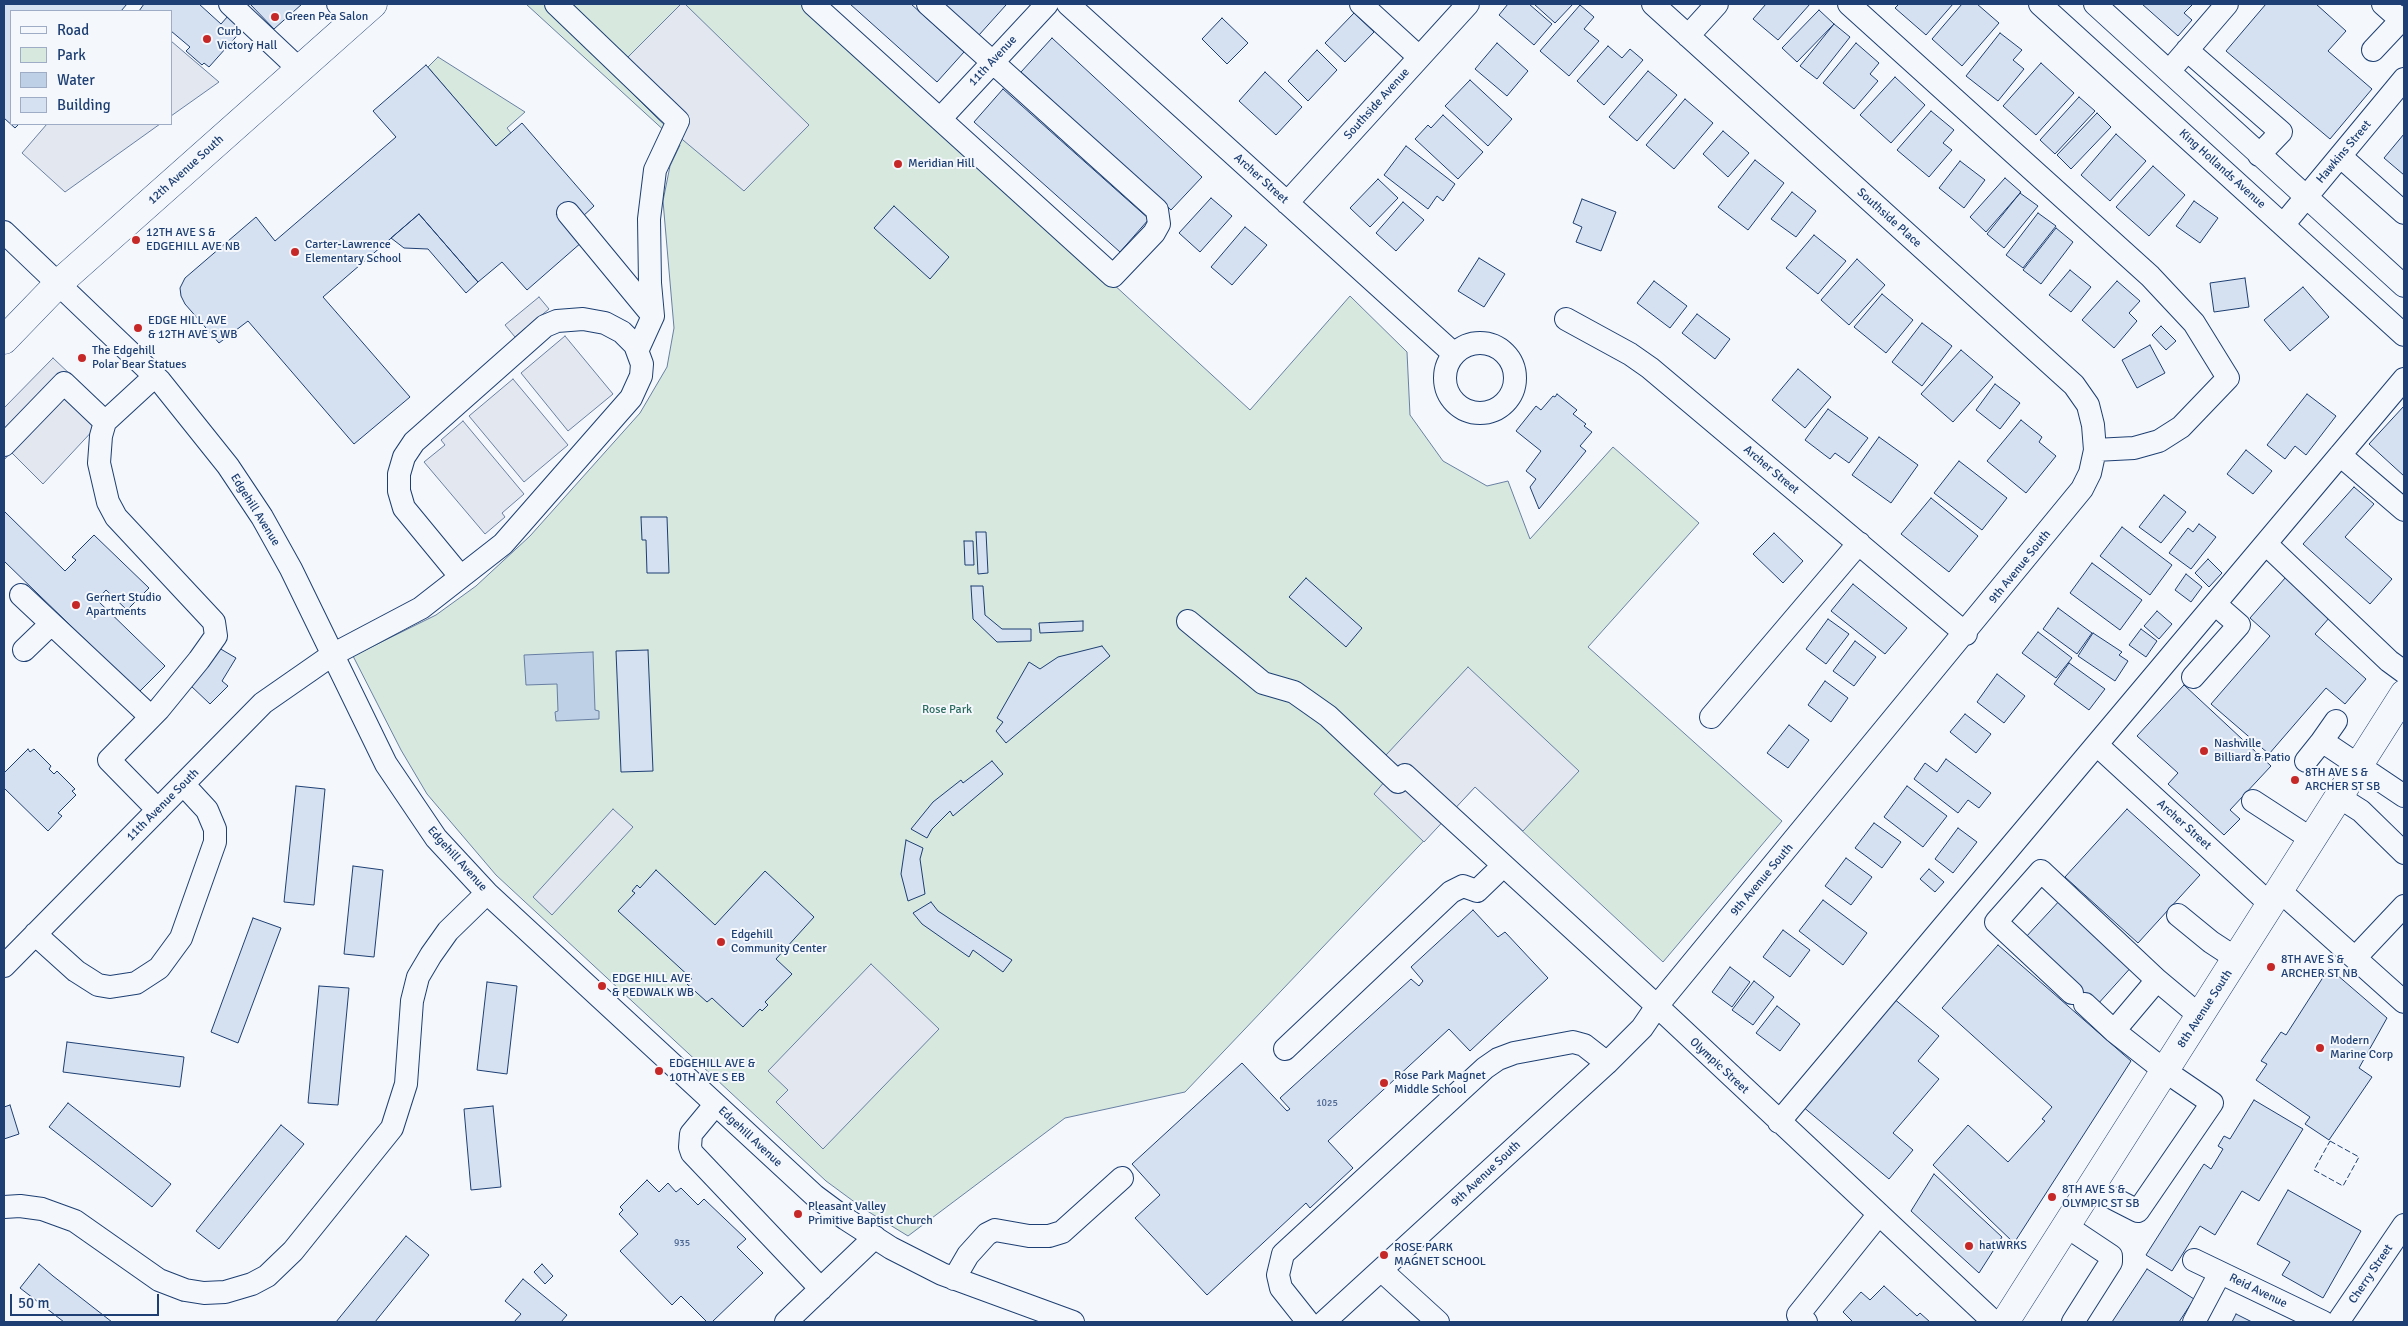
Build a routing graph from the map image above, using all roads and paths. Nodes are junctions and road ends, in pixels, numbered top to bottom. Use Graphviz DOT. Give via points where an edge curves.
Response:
graph roads {
  1 [pos="230,4"];
  2 [pos="372,4"];
  3 [pos="556,4"];
  4 [pos="813,4"];
  5 [pos="928,4"];
  6 [pos="1047,4"];
  7 [pos="1068,4"];
  8 [pos="1361,4"];
  9 [pos="1468,4"];
  10 [pos="1654,4"];
  11 [pos="1717,4"];
  12 [pos="1849,4"];
  13 [pos="2040,4"];
  14 [pos="2094,4"];
  15 [pos="2227,4"];
  16 [pos="2383,4"];
  17 [pos="345,13"];
  18 [pos="2402,18"];
  19 [pos="1688,36"];
  20 [pos="2187,50"];
  21 [pos="2373,50"];
  22 [pos="1420,57"];
  23 [pos="992,61"];
  24 [pos="299,69"];
  25 [pos="2168,71"];
  26 [pos="2404,79"];
  27 [pos="2233,91"];
  28 [pos="2214,113"];
  29 [pos="941,118"];
  30 [pos="2259,154"];
  31 [pos="2340,156"];
  32 [pos="2306,198"];
  33 [pos="1287,203"];
  34 [pos="568,213"];
  35 [pos="2404,213"];
  36 [pos="2283,225"];
  37 [pos="4,232"];
  38 [pos="58,283"];
  39 [pos="2404,286"];
  40 [pos="653,316"];
  41 [pos="1566,319"];
  42 [pos="2404,335"];
  43 [pos="4,340"];
  44 [pos="638,350"];
  45 [pos="1454,354"];
  46 [pos="155,376"];
  47 [pos="2404,379"];
  48 [pos="105,422"];
  49 [pos="4,445"];
  50 [pos="2095,450"];
  51 [pos="2340,455"];
  52 [pos="2404,510"];
  53 [pos="1859,544"];
  54 [pos="2266,544"];
  55 [pos="460,576"];
  56 [pos="21,596"];
  57 [pos="2215,604"];
  58 [pos="1188,621"];
  59 [pos="50,624"];
  60 [pos="1966,634"];
  61 [pos="24,650"];
  62 [pos="332,655"];
  63 [pos="2404,672"];
  64 [pos="2193,677"];
  65 [pos="2404,694"];
  66 [pos="150,717"];
  67 [pos="1711,717"];
  68 [pos="2336,721"];
  69 [pos="2322,741"];
  70 [pos="2097,745"];
  71 [pos="2306,761"];
  72 [pos="2359,766"];
  73 [pos="183,784"];
  74 [pos="2404,796"];
  75 [pos="2340,797"];
  76 [pos="2253,801"];
  77 [pos="158,810"];
  78 [pos="2313,840"];
  79 [pos="2404,853"];
  80 [pos="1503,866"];
  81 [pos="487,893"];
  82 [pos="2276,898"];
  83 [pos="2404,906"];
  84 [pos="2178,915"];
  85 [pos="35,934"];
  86 [pos="2355,958"];
  87 [pos="2237,959"];
  88 [pos="4,966"];
  89 [pos="2157,980"];
  90 [pos="2404,1002"];
  91 [pos="1657,1006"];
  92 [pos="2200,1016"];
  93 [pos="2114,1031"];
  94 [pos="1285,1049"];
  95 [pos="1607,1063"];
  96 [pos="2165,1071"];
  97 [pos="715,1105"];
  98 [pos="1778,1122"];
  99 [pos="1122,1178"];
  100 [pos="2091,1187"];
  101 [pos="4,1207"];
  102 [pos="1878,1214"];
  103 [pos="2404,1225"];
  104 [pos="2066,1226"];
  105 [pos="875,1237"];
  106 [pos="2194,1260"];
  107 [pos="1381,1270"];
  108 [pos="2220,1273"];
  109 [pos="954,1278"];
  110 [pos="821,1289"];
  111 [pos="786,1322"];
  112 [pos="1073,1322"];
  113 [pos="1308,1322"];
  114 [pos="1324,1322"];
  115 [pos="1438,1322"];
  116 [pos="1806,1322"];
  117 [pos="1994,1322"];
  118 [pos="2005,1322"];
  119 [pos="2073,1322"];
  120 [pos="2194,1322"];
  121 [pos="2323,1322"];
  122 [pos="2338,1322"];
  1 -- 24 [label="street"];
  2 -- 17 [label="main road, 12th Avenue South"];
  3 -- 40 [label="street" via="678,120 655,170 649,219"];
  4 -- 29 [label="street"];
  5 -- 23 [label="street"];
  6 -- 23 [label="street, 11th Avenue"];
  7 -- 33 [label="street, Archer Street"];
  8 -- 22 [label="street"];
  9 -- 22 [label="street, Southside Avenue"];
  10 -- 19 [label="street, Southside Place"];
  11 -- 19 [label="street"];
  12 -- 50 [label="street" via="2150,276 2194,323 2228,378 2181,427 2159,441 2134,448"];
  13 -- 36 [label="street, King Hollands Avenue"];
  14 -- 25 [label="street"];
  15 -- 20 [label="street"];
  16 -- 18 [label="street"];
  17 -- 24 [label="main road, 12th Avenue South"];
  18 -- 21 [label="street"];
  19 -- 50 [label="street, Southside Place" via="2074,385 2088,405"];
  20 -- 25 [label="street"];
  20 -- 27 [label="street"];
  22 -- 33 [label="street, Southside Avenue"];
  23 -- 29 [label="street, 11th Avenue"];
  23 -- 29 [label="street" via="1157,210 1158,224 1154,233 1113,276"];
  24 -- 38 [label="main road, 12th Avenue South"];
  25 -- 28 [label="street"];
  26 -- 31 [label="street, Hawkins Street"];
  27 -- 28 [label="street"];
  27 -- 30 [label="street" via="2281,132"];
  28 -- 30 [label="street"];
  30 -- 32 [label="street"];
  31 -- 32 [label="street, Hawkins Street"];
  31 -- 35 [label="street"];
  32 -- 36 [label="street, Hawkins Street"];
  32 -- 39 [label="street"];
  33 -- 45 [label="street, Archer Street"];
  34 -- 40 [label="street"];
  36 -- 42 [label="street, King Hollands Avenue"];
  37 -- 38 [label="street, Edgehill Avenue"];
  38 -- 43 [label="main road, 12th Avenue South"];
  38 -- 46 [label="street, Edgehill Avenue"];
  40 -- 44 [label="street"];
  41 -- 53 [label="street, Archer Street" via="1650,368"];
  44 -- 55 [label="street, 11th Avenue South" via="641,376 631,398 617,416 503,544"];
  44 -- 55 [label="street" via="629,336 605,323 583,319 557,320 540,331 414,442 404,457 399,474 404,508"];
  46 -- 48 [label="street"];
  46 -- 62 [label="street, Edgehill Avenue" via="207,438 262,518 310,606"];
  47 -- 51 [label="street"];
  48 -- 49 [label="street" via="64,383"];
  48 -- 66 [label="street" via="99,463 108,502 116,517 217,628 216,636 200,660"];
  50 -- 60 [label="street, 9th Avenue South" via="2090,473 2082,489"];
  51 -- 52 [label="street"];
  51 -- 54 [label="street"];
  53 -- 60 [label="street, Archer Street"];
  53 -- 67 [label="street"];
  54 -- 57 [label="street"];
  54 -- 63 [label="street"];
  55 -- 62 [label="street, 11th Avenue South" via="421,608"];
  56 -- 59 [label="street"];
  57 -- 64 [label="street" via="2239,625"];
  57 -- 70 [label="street"];
  58 -- 80 [label="street, Olympic Street" via="1263,682 1294,692 1328,716 1398,782 1404,775"];
  59 -- 61 [label="street"];
  59 -- 66 [label="street"];
  60 -- 91 [label="street, 9th Avenue South"];
  62 -- 73 [label="street, 11th Avenue South" via="263,703"];
  62 -- 81 [label="street, Edgehill Avenue" via="386,764 410,803 436,838"];
  65 -- 72 [label="main road, 8th Avenue South"];
  66 -- 77 [label="street" via="109,760"];
  68 -- 69 [label="street"];
  69 -- 71 [label="street"];
  69 -- 72 [label="street"];
  70 -- 82 [label="street, Archer Street"];
  70 -- 98 [label="street"];
  72 -- 74 [label="street"];
  72 -- 75 [label="main road, 8th Avenue South"];
  73 -- 77 [label="street, 11th Avenue South"];
  73 -- 85 [label="street" via="207,810 215,829 215,842 181,938 159,968 136,983 110,987 98,985 76,972"];
  75 -- 78 [label="main road, 8th Avenue South"];
  75 -- 79 [label="street" via="2361,811"];
  76 -- 78 [label="street"];
  77 -- 85 [label="street, 11th Avenue South"];
  78 -- 82 [label="main road, 8th Avenue South"];
  80 -- 91 [label="street, Olympic Street"];
  80 -- 94 [label="street" via="1477,891 1463,886 1451,892"];
  81 -- 97 [label="street, Edgehill Avenue"];
  81 -- 101 [label="street" via="448,932 418,977 412,1001 406,1084 392,1128 293,1251 267,1276 225,1292 204,1294 185,1290 159,1280 75,1221 42,1209"];
  82 -- 86 [label="street, Archer Street"];
  82 -- 87 [label="main road, 8th Avenue South"];
  83 -- 86 [label="street"];
  84 -- 87 [label="street"];
  85 -- 88 [label="street, 11th Avenue South"];
  86 -- 90 [label="street, Archer Street"];
  87 -- 92 [label="main road, 8th Avenue South"];
  89 -- 92 [label="street"];
  89 -- 93 [label="street"];
  89 -- 93 [label="street" via="2041,871 1996,922"];
  91 -- 95 [label="street, 9th Avenue South" via="1642,1028"];
  91 -- 98 [label="street, Olympic Street"];
  92 -- 96 [label="main road, 8th Avenue South"];
  93 -- 96 [label="street"];
  95 -- 107 [label="street, 9th Avenue South"];
  95 -- 113 [label="street" via="1584,1045 1572,1042 1514,1053 1486,1068 1283,1254 1278,1275 1282,1288"];
  96 -- 100 [label="main road, 8th Avenue South"];
  96 -- 100 [label="street" via="2212,1103 2138,1211"];
  97 -- 105 [label="street, Edgehill Avenue" via="815,1196"];
  97 -- 110 [label="street" via="691,1134 692,1153"];
  98 -- 102 [label="street, Olympic Street"];
  99 -- 109 [label="street" via="1062,1232 1050,1236 1029,1236 995,1230 987,1234 968,1254"];
  100 -- 104 [label="main road, 8th Avenue South"];
  102 -- 116 [label="street" via="1798,1315"];
  102 -- 117 [label="street, Olympic Street"];
  103 -- 122 [label="street, Cherry Street"];
  104 -- 118 [label="main road, 8th Avenue South"];
  104 -- 119 [label="street" via="2111,1256 2111,1262"];
  105 -- 109 [label="street, Edgehill Avenue"];
  105 -- 110 [label="street"];
  106 -- 108 [label="street, Reid Avenue"];
  107 -- 114 [label="street, 9th Avenue South"];
  107 -- 115 [label="street"];
  108 -- 120 [label="street"];
  108 -- 121 [label="street, Reid Avenue"];
  109 -- 112 [label="street, Edgehill Avenue"];
  110 -- 111 [label="street"];
}
